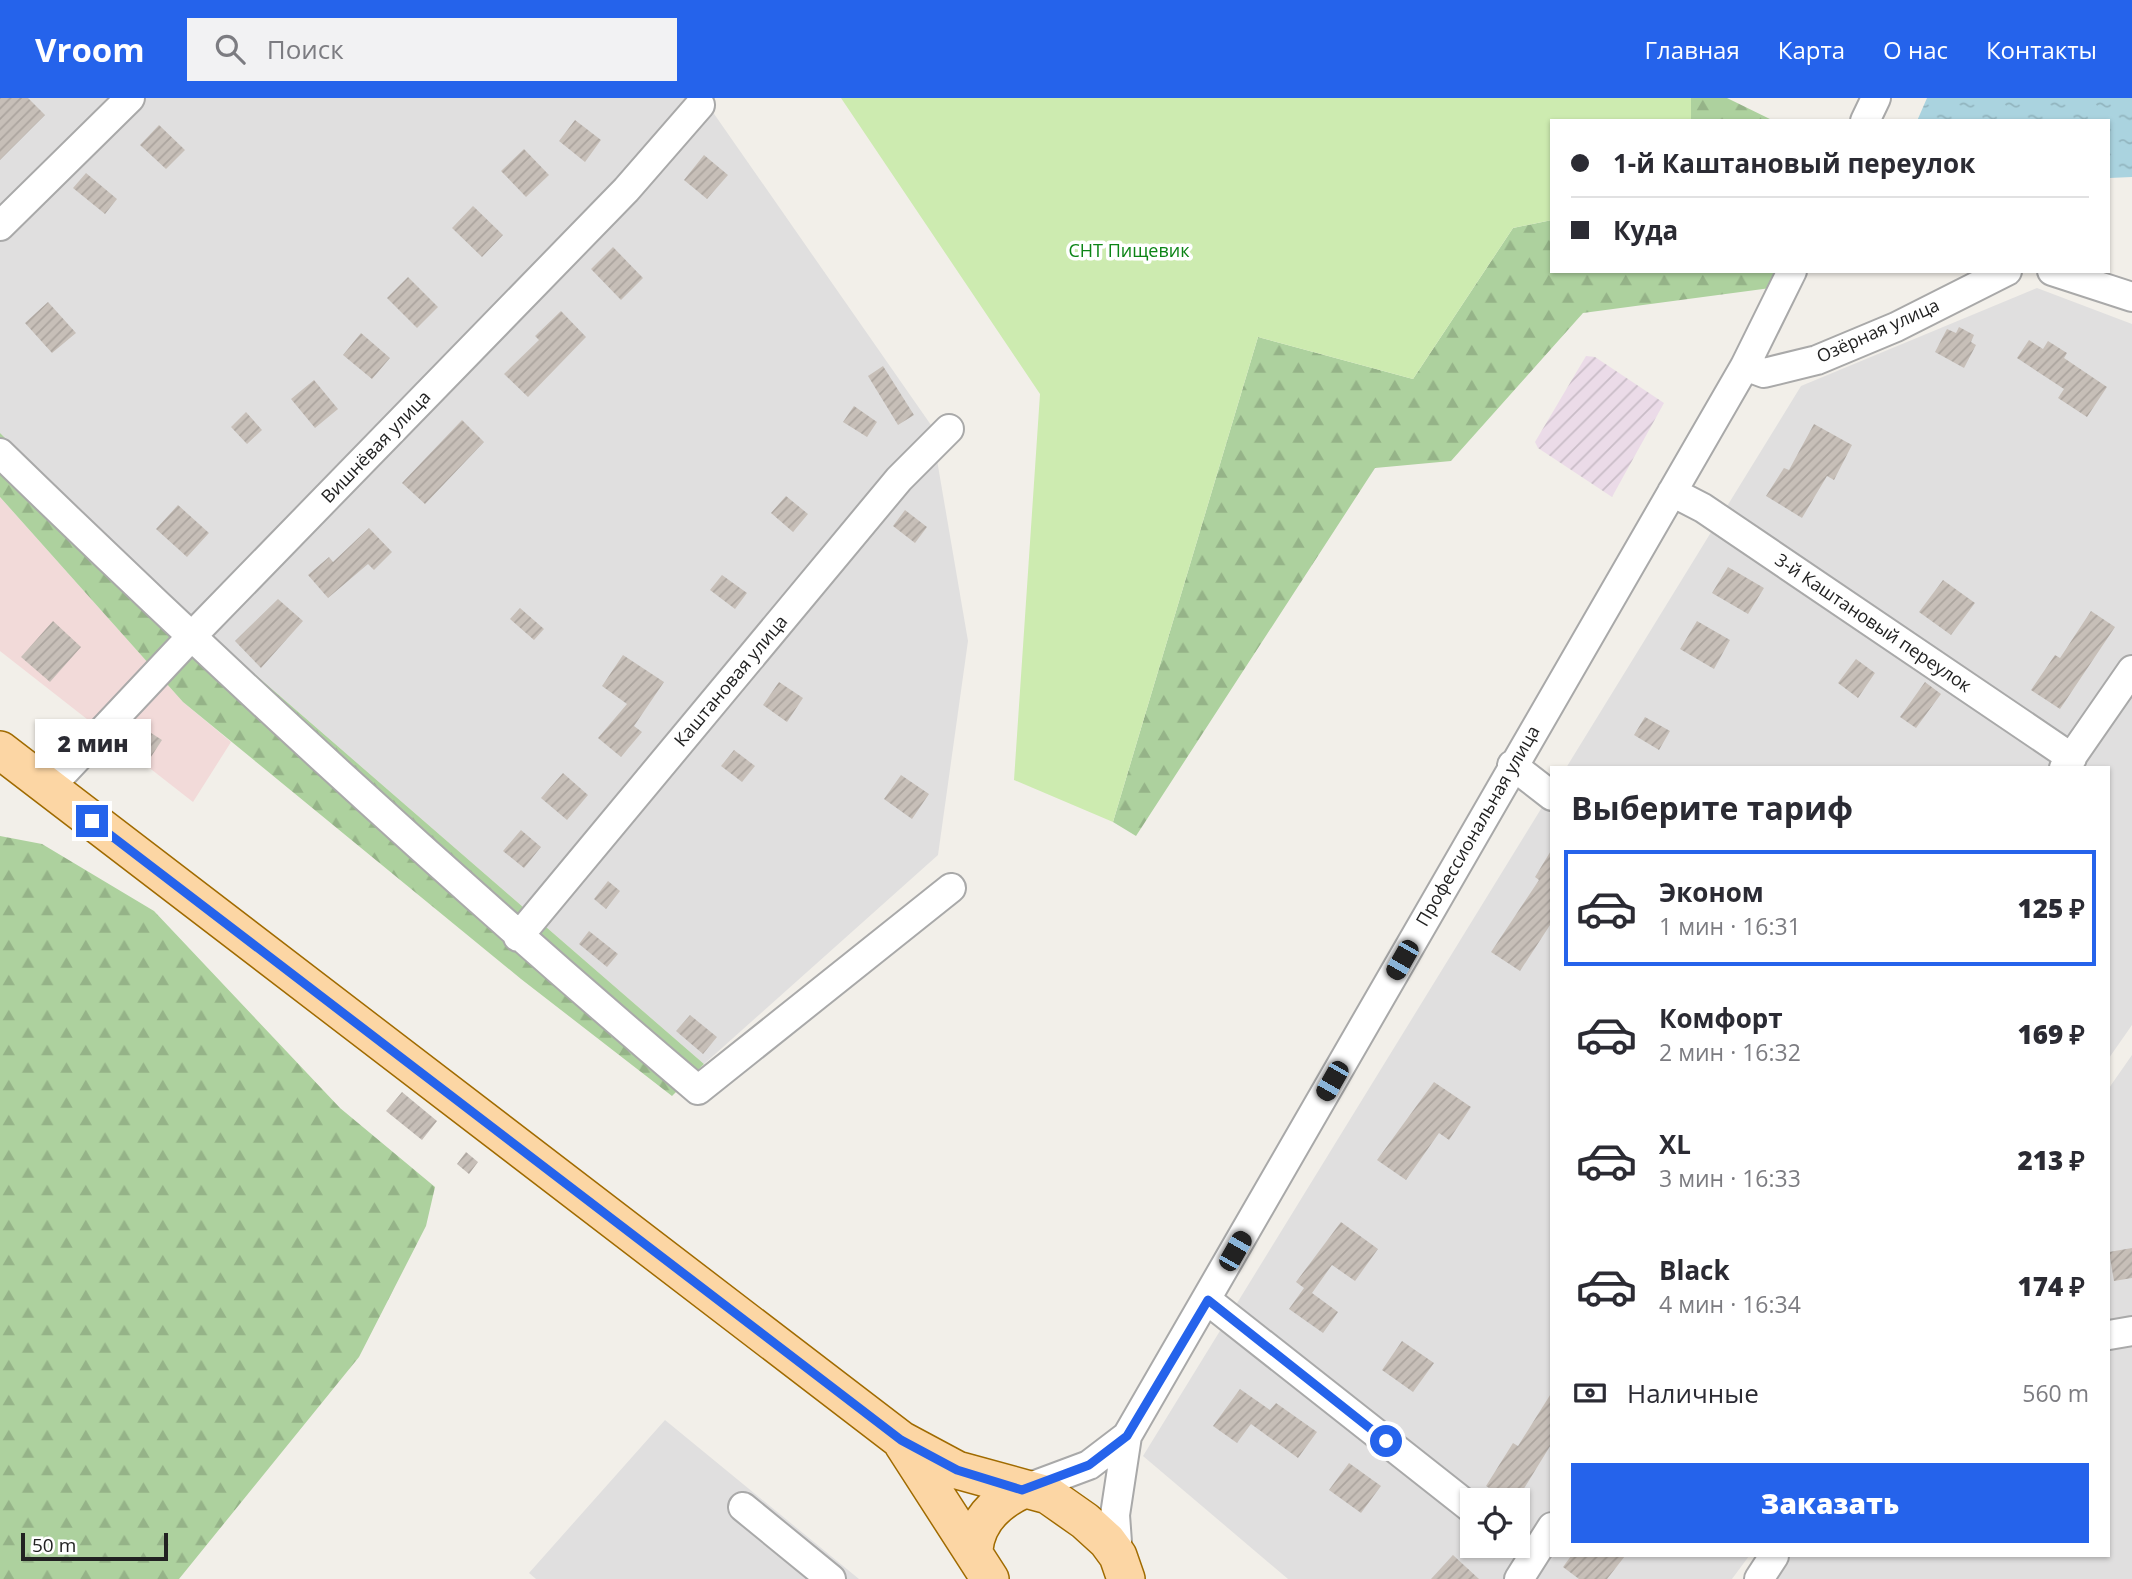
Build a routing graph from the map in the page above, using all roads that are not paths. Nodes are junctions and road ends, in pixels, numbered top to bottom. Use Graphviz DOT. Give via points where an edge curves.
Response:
graph roads {
  1 [pos="130,98"];
  2 [pos="1876,98"];
  3 [pos="700,105"];
  4 [pos="1866,119"];
  5 [pos="0,226"];
  6 [pos="2003,273"];
  7 [pos="2058,273"];
  8 [pos="1789,279"];
  9 [pos="2132,297"];
  10 [pos="1745,366"];
  11 [pos="949,429"];
  12 [pos="0,453"];
  13 [pos="1672,492"];
  14 [pos="190,638"];
  15 [pos="2132,670"];
  16 [pos="0,750"];
  17 [pos="2068,763"];
  18 [pos="1513,765"];
  19 [pos="49,788"];
  20 [pos="1550,794"];
  21 [pos="951,888"];
  22 [pos="518,937"];
  23 [pos="1208,1300"];
  24 [pos="2132,1331"];
  25 [pos="2110,1335"];
  26 [pos="1127,1436"];
  27 [pos="901,1440"];
  28 [pos="1022,1490"];
  29 [pos="1460,1500"];
  30 [pos="743,1507"];
  31 [pos="1550,1529"];
  32 [pos="1773,1557"];
  33 [pos="1523,1560"];
  34 [pos="982,1564"];
  35 [pos="1121,1571"];
  36 [pos="831,1579"];
  37 [pos="1759,1579"];
  1 -- 5 [label="street"];
  2 -- 4 [label="street"];
  3 -- 14 [label="street, Вишнёвая улица" via="626,190"];
  6 -- 10 [label="street, Озёрная улица" via="1896,327 1817,360 1764,373"];
  7 -- 9 [label="street"];
  8 -- 10 [label="street, Профессиональная улица"];
  10 -- 13 [label="street, Профессиональная улица"];
  11 -- 22 [label="street, Каштановая улица" via="899,480"];
  12 -- 14 [label="street"];
  13 -- 17 [label="street, 3-й Каштановый переулок" via="1703,508"];
  13 -- 18 [label="street, Профессиональная улица"];
  14 -- 19 [label="street, Вишнёвая улица"];
  14 -- 22 [label="street"];
  15 -- 17 [label="street"];
  16 -- 19 [label="main road"];
  18 -- 20 [label="street"];
  18 -- 23 [label="street, Профессиональная улица"];
  19 -- 27 [label="main road"];
  21 -- 22 [label="street" via="698,1090"];
  23 -- 26 [label="street, Профессиональная улица"];
  23 -- 29 [label="street"];
  24 -- 25 [label="street"];
  26 -- 28 [label="street" via="1089,1465"];
  26 -- 35 [label="street" via="1115,1515"];
  27 -- 28 [label="main road" via="957,1470"];
  27 -- 34 [label="main road"];
  28 -- 34 [label="main road" via="999,1503 983,1520"];
  28 -- 35 [label="main road" via="1037,1491 1059,1503 1097,1531"];
  30 -- 36 [label="street"];
  31 -- 33 [label="street"];
  32 -- 37 [label="street"];
}
